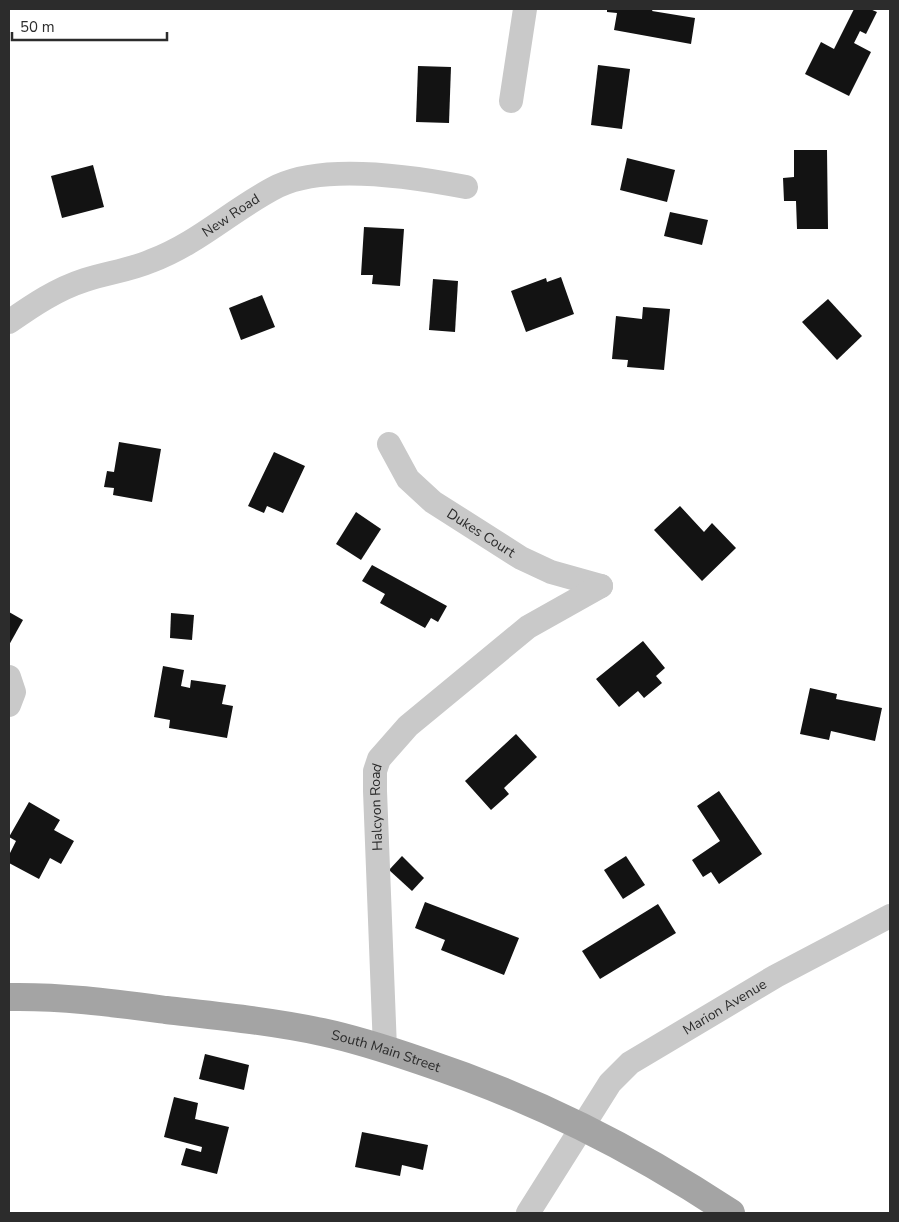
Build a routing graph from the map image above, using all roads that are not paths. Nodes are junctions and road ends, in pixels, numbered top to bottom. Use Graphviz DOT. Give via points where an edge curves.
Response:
graph roads {
  1 [pos="525,9"];
  2 [pos="511,101"];
  3 [pos="466,187"];
  4 [pos="9,322"];
  5 [pos="389,444"];
  6 [pos="601,586"];
  7 [pos="9,677"];
  8 [pos="9,705"];
  9 [pos="890,916"];
  10 [pos="9,997"];
  11 [pos="384,1049"];
  12 [pos="583,1126"];
  13 [pos="528,1213"];
  14 [pos="730,1213"];
  1 -- 2 [label="street"];
  3 -- 4 [label="street, New Road" via="408,176 315,175 297,179 262,195 191,243 150,262 63,289 43,298"];
  5 -- 6 [label="street, Dukes Court" via="408,479 433,502 521,558 551,572"];
  6 -- 11 [label="street, Halcyon Road" via="528,627 408,726 379,759 375,791"];
  7 -- 8 [label="street" via="14,692"];
  9 -- 12 [label="street, Marion Avenue" via="776,976 630,1064 610,1083"];
  10 -- 11 [label="main road, South Main Street" via="50,996 258,1020 323,1032"];
  11 -- 12 [label="main road, South Main Street" via="530,1100"];
  12 -- 13 [label="street, Marion Avenue"];
  12 -- 14 [label="main road, South Main Street"];
}
